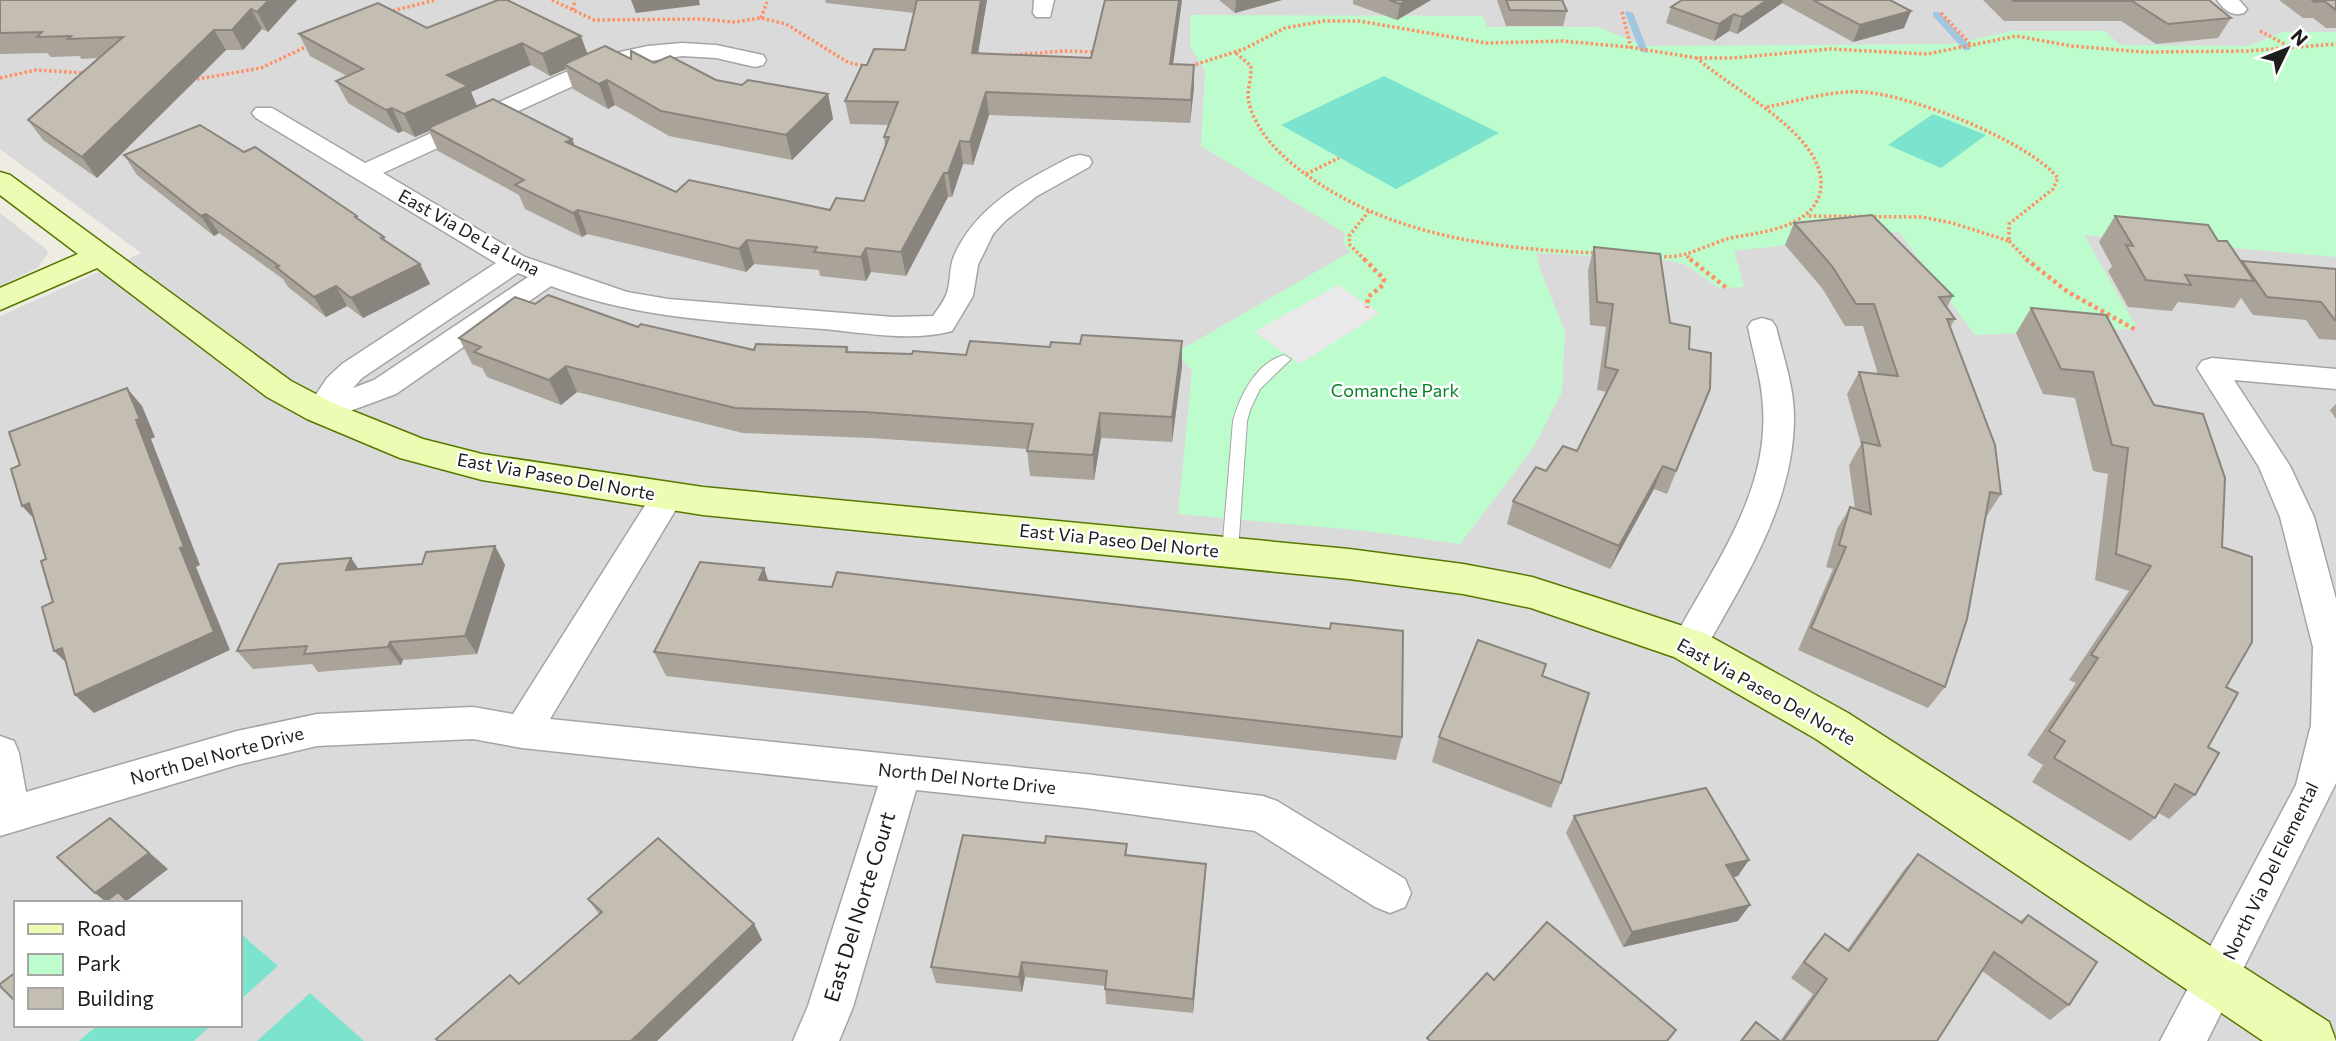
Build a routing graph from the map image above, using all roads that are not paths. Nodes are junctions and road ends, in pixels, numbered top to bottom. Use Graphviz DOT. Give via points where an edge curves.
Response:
graph roads {
  1 [pos="755,60"];
  2 [pos="264,113"];
  3 [pos="1080,162"];
  4 [pos="363,173"];
  5 [pos="0,181"];
  6 [pos="99,256"];
  7 [pos="516,263"];
  8 [pos="548,276"];
  9 [pos="0,300"];
  10 [pos="1762,327"];
  11 [pos="1284,359"];
  12 [pos="2336,379"];
  13 [pos="320,411"];
  14 [pos="667,496"];
  15 [pos="1230,552"];
  16 [pos="1689,645"];
  17 [pos="522,732"];
  18 [pos="0,753"];
  19 [pos="902,772"];
  20 [pos="5,816"];
  21 [pos="1390,893"];
  22 [pos="2217,979"];
  23 [pos="816,1041"];
  24 [pos="2183,1041"];
  25 [pos="2310,1041"];
  1 -- 4 [label="street" via="687,48 647,51 609,61"];
  2 -- 4 [label="street, East Via De La Luna"];
  3 -- 8 [label="street, East Via De La Luna" via="1025,191 980,235 965,264 961,293 942,325 893,326 667,308"];
  4 -- 7 [label="street, East Via De La Luna"];
  5 -- 6 [label="street, East Via Paseo Del Norte"];
  6 -- 9 [label="street"];
  6 -- 13 [label="street, East Via Paseo Del Norte" via="279,389"];
  7 -- 8 [label="street, East Via De La Luna"];
  7 -- 13 [label="street" via="352,371"];
  8 -- 13 [label="street" via="385,387"];
  10 -- 16 [label="street" via="1779,416 1776,456 1762,511"];
  11 -- 15 [label="lane" via="1249,390 1244,405"];
  12 -- 22 [label="street, North Via Del Elemental" via="2212,368 2274,466 2297,517 2331,647 2330,725 2315,788"];
  13 -- 14 [label="street, East Via Paseo Del Norte" via="413,449 471,464"];
  14 -- 15 [label="street, East Via Paseo Del Norte"];
  14 -- 17 [label="street"];
  15 -- 16 [label="street, East Via Paseo Del Norte" via="1497,586"];
  16 -- 22 [label="street, East Via Paseo Del Norte" via="1832,726"];
  17 -- 19 [label="street, North Del Norte Drive"];
  17 -- 20 [label="street, North Del Norte Drive" via="473,723 317,730 237,748"];
  18 -- 20 [label="street"];
  19 -- 21 [label="street, North Del Norte Drive" via="1264,814"];
  19 -- 23 [label="street, East Del Norte Court"];
  22 -- 24 [label="street"];
  22 -- 25 [label="street, East Via Paseo Del Norte"];
}
